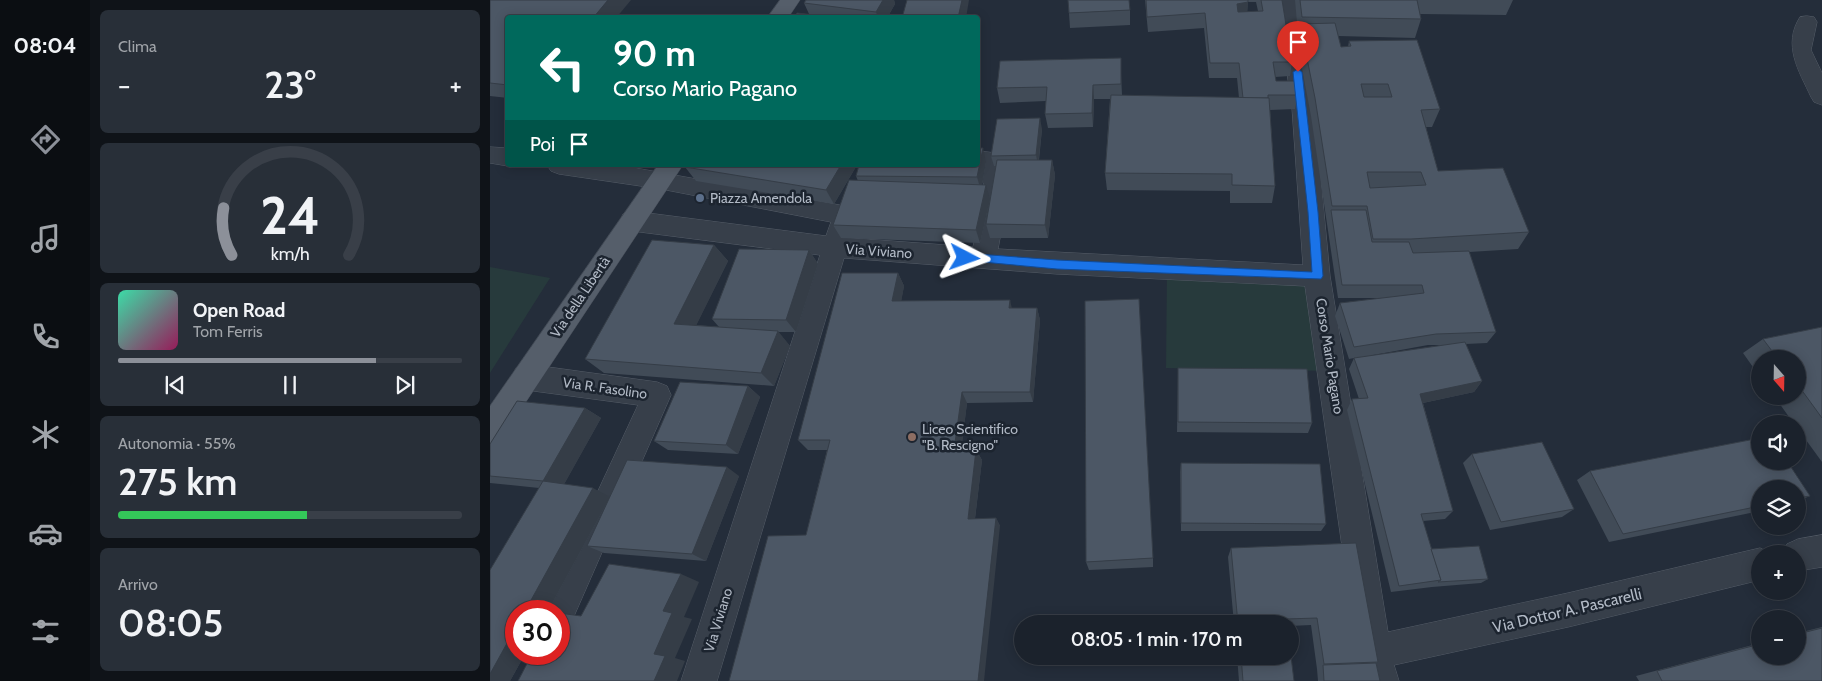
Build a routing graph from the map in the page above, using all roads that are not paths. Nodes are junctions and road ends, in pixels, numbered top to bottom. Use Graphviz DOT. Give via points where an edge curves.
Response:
graph roads {
  1 [pos="790,0"];
  2 [pos="1287,0"];
  3 [pos="1803,0"];
  4 [pos="779,15"];
  5 [pos="1807,22"];
  6 [pos="1822,52"];
  7 [pos="1822,98"];
  8 [pos="490,155"];
  9 [pos="505,157"];
  10 [pos="980,159"];
  11 [pos="586,167"];
  12 [pos="666,173"];
  13 [pos="632,221"];
  14 [pos="835,248"];
  15 [pos="983,259"];
  16 [pos="1317,276"];
  17 [pos="526,378"];
  18 [pos="490,431"];
  19 [pos="1822,550"];
  20 [pos="1806,554"];
  21 [pos="1751,566"];
  22 [pos="564,600"];
  23 [pos="1377,666"];
  24 [pos="699,681"];
  1 -- 4 [label="main road"];
  2 -- 16 [label="street, Corso Mario Pagano" via="1303,108"];
  3 -- 5 [label="street"];
  5 -- 6 [label="street"];
  5 -- 7 [label="street" via="1801,50"];
  8 -- 9 [label="street"];
  10 -- 15 [label="street" via="988,159 997,190"];
  11 -- 12 [label="street"];
  12 -- 13 [label="main road, Via della Libertà"];
  12 -- 14 [label="street" via="848,207"];
  13 -- 14 [label="street"];
  13 -- 17 [label="main road, Via della Libertà"];
  14 -- 15 [label="street, Via Viviano"];
  14 -- 24 [label="street, Via Viviano"];
  15 -- 16 [label="street, Via Viviano"];
  16 -- 23 [label="street, Corso Mario Pagano"];
  17 -- 18 [label="main road, Via della Libertà"];
  17 -- 22 [label="street, Via R. Fasolino" via="657,395"];
  19 -- 20 [label="street"];
  21 -- 23 [label="street, Via Dottor A. Pascarelli" via="1568,610"];
}
